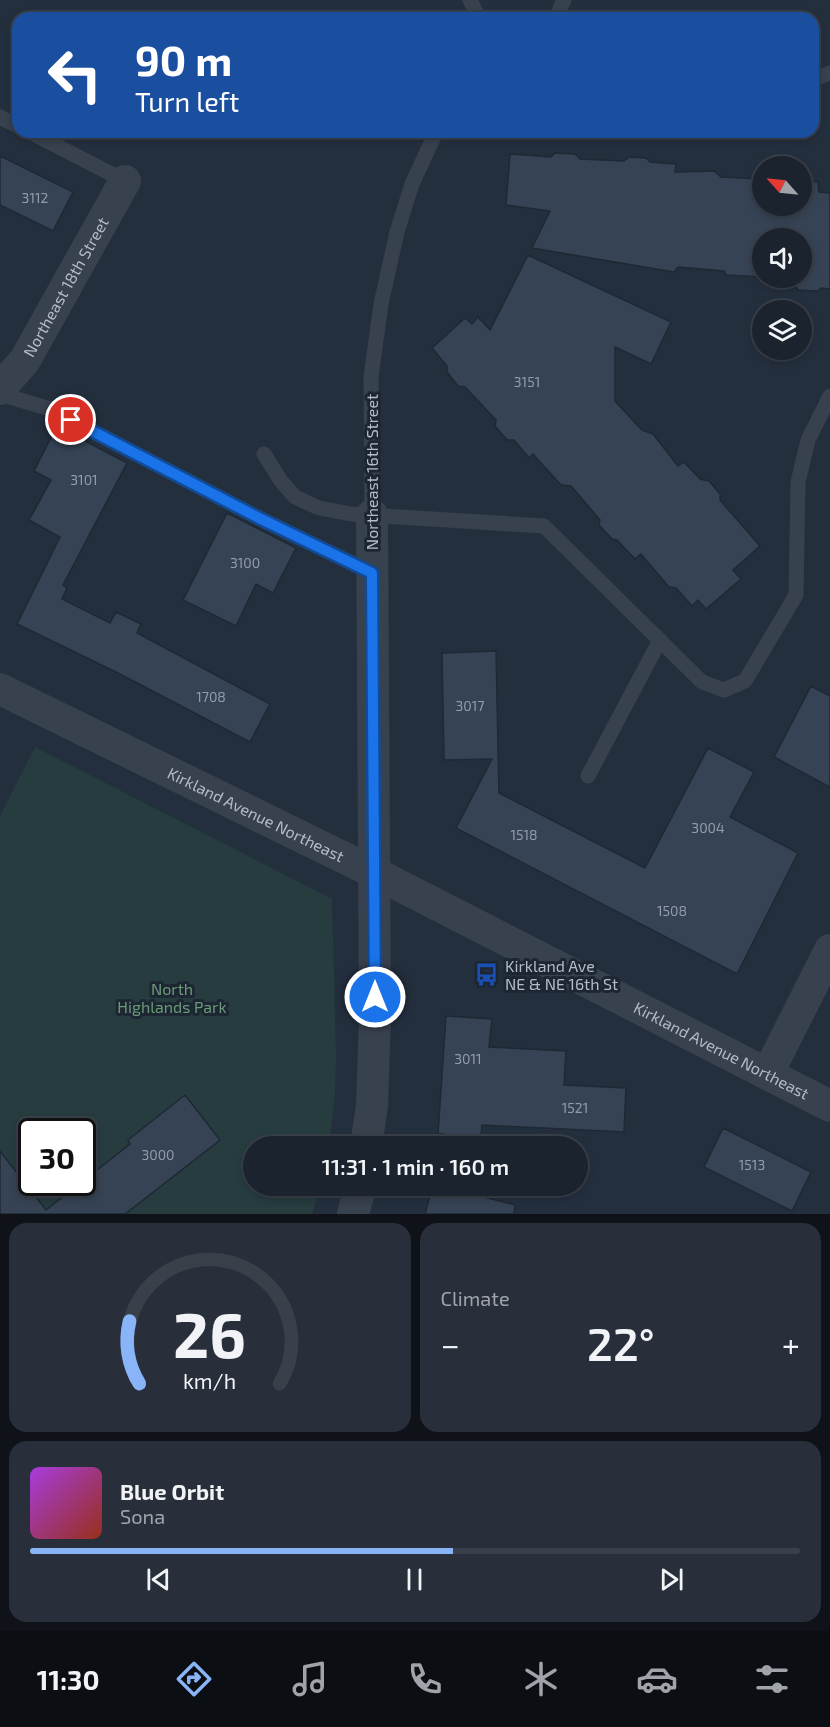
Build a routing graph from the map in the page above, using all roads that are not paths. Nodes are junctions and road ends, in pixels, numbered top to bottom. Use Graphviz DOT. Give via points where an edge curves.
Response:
graph roads {
  1 [pos="42,138"];
  2 [pos="433,138"];
  3 [pos="125,181"];
  4 [pos="0,389"];
  5 [pos="0,394"];
  6 [pos="830,396"];
  7 [pos="264,454"];
  8 [pos="372,515"];
  9 [pos="372,573"];
  10 [pos="660,640"];
  11 [pos="0,689"];
  12 [pos="588,776"];
  13 [pos="375,873"];
  14 [pos="830,950"];
  15 [pos="768,1073"];
  16 [pos="830,1106"];
  17 [pos="367,1136"];
  18 [pos="358,1196"];
  19 [pos="352,1214"];
  1 -- 3 [label="lane"];
  2 -- 8 [label="lane, Northeast 16th Street" via="409,193 381,304 371,377"];
  3 -- 4 [label="street, Northeast 18th Street" via="25,360"];
  5 -- 9 [label="lane" via="50,409"];
  6 -- 10 [label="lane" via="808,440 798,482 796,595 745,681 724,690 702,681"];
  7 -- 8 [label="lane" via="295,497 319,508"];
  8 -- 9 [label="street, Northeast 16th Street"];
  8 -- 10 [label="lane" via="544,526"];
  9 -- 13 [label="street, Northeast 16th Street"];
  10 -- 12 [label="lane"];
  11 -- 13 [label="street, Kirkland Avenue Northeast"];
  13 -- 15 [label="street, Kirkland Avenue Northeast"];
  13 -- 17 [label="street, Northeast 16th Street" via="374,1074"];
  14 -- 15 [label="street"];
  15 -- 16 [label="street, Kirkland Avenue Northeast"];
  18 -- 19 [label="street"];
}
